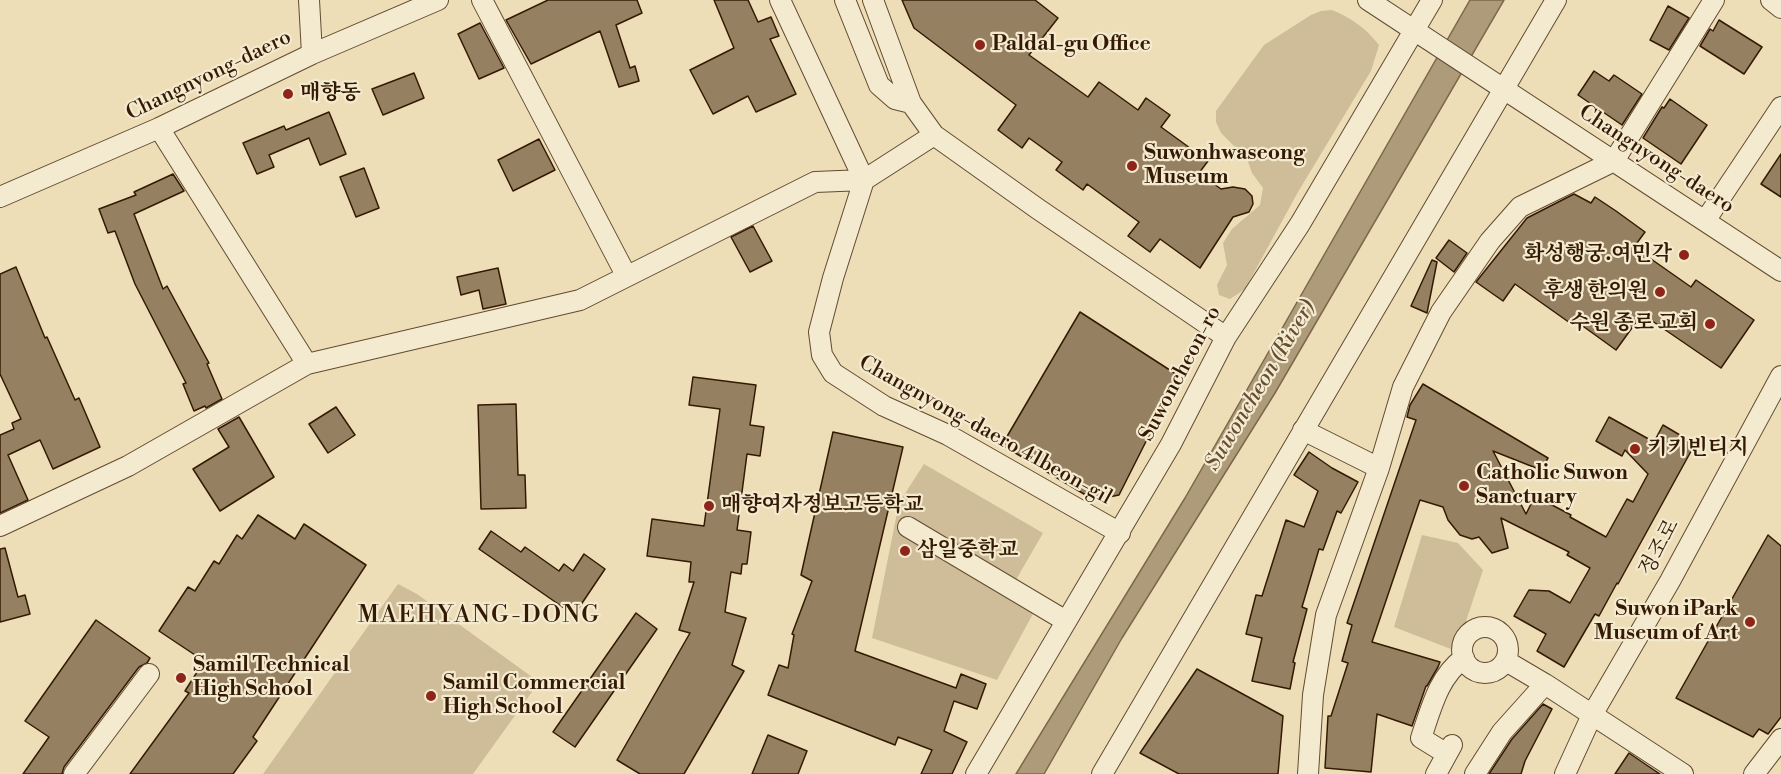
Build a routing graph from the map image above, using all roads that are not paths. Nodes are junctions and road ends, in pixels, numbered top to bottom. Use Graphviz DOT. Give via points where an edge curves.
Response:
graph roads {
  1 [pos="309,0"];
  2 [pos="438,0"];
  3 [pos="482,0"];
  4 [pos="780,0"];
  5 [pos="845,0"];
  6 [pos="873,0"];
  7 [pos="1368,0"];
  8 [pos="1432,0"];
  9 [pos="1556,0"];
  10 [pos="1714,0"];
  11 [pos="1771,0"];
  12 [pos="1781,8"];
  13 [pos="1414,30"];
  14 [pos="312,54"];
  15 [pos="1504,89"];
  16 [pos="911,103"];
  17 [pos="1781,107"];
  18 [pos="159,128"];
  19 [pos="934,135"];
  20 [pos="1614,161"];
  21 [pos="864,180"];
  22 [pos="0,197"];
  23 [pos="1705,221"];
  24 [pos="1781,271"];
  25 [pos="626,275"];
  26 [pos="1226,337"];
  27 [pos="307,364"];
  28 [pos="1781,376"];
  29 [pos="1303,430"];
  30 [pos="1379,468"];
  31 [pos="0,526"];
  32 [pos="908,527"];
  33 [pos="1120,533"];
  34 [pos="1066,621"];
  35 [pos="1464,658"];
  36 [pos="1506,660"];
  37 [pos="149,674"];
  38 [pos="1545,684"];
  39 [pos="1592,715"];
  40 [pos="1781,739"];
  41 [pos="1108,772"];
  42 [pos="1314,773"];
  43 [pos="74,774"];
  44 [pos="976,774"];
  45 [pos="1436,774"];
  46 [pos="1475,774"];
  47 [pos="1565,774"];
  48 [pos="1683,774"];
  49 [pos="1754,774"];
  1 -- 14 [label="street"];
  2 -- 14 [label="street, Changnyong-daero"];
  3 -- 25 [label="street"];
  4 -- 21 [label="street"];
  5 -- 16 [label="street" via="879,85 896,99"];
  6 -- 16 [label="street"];
  7 -- 13 [label="street, Changnyong-daero"];
  8 -- 13 [label="street, Suwoncheon-ro"];
  9 -- 15 [label="street"];
  10 -- 20 [label="street"];
  11 -- 12 [label="street"];
  13 -- 15 [label="street, Changnyong-daero"];
  13 -- 26 [label="street, Suwoncheon-ro" via="1300,224"];
  14 -- 18 [label="street, Changnyong-daero"];
  15 -- 20 [label="street, Changnyong-daero"];
  15 -- 29 [label="street"];
  16 -- 19 [label="street"];
  17 -- 23 [label="street"];
  18 -- 22 [label="street, Changnyong-daero"];
  18 -- 27 [label="street"];
  19 -- 21 [label="street"];
  19 -- 26 [label="street"];
  20 -- 23 [label="street, Changnyong-daero"];
  20 -- 30 [label="street" via="1520,207 1490,241 1441,312 1403,387"];
  21 -- 25 [label="street" via="815,182"];
  21 -- 33 [label="street, Changnyong-daero 41beon-gil" via="819,332 822,355 833,373 884,406 948,435"];
  23 -- 24 [label="street, Changnyong-daero"];
  25 -- 27 [label="street" via="580,300"];
  26 -- 33 [label="street, Suwoncheon-ro"];
  27 -- 31 [label="street" via="128,466"];
  28 -- 39 [label="street, 정조로"];
  29 -- 30 [label="street"];
  29 -- 41 [label="street"];
  30 -- 42 [label="street" via="1326,615 1313,695"];
  32 -- 34 [label="street"];
  33 -- 34 [label="street, Suwoncheon-ro"];
  34 -- 44 [label="street, Suwoncheon-ro"];
  35 -- 36 [label="street" via="1473,670 1488,673"];
  35 -- 36 [label="street" via="1467,637 1486,628 1505,639"];
  35 -- 45 [label="street" via="1437,691 1420,738 1450,748"];
  36 -- 38 [label="street"];
  37 -- 43 [label="street"];
  38 -- 39 [label="street"];
  38 -- 46 [label="street" via="1502,732"];
  39 -- 47 [label="street, 정조로"];
  39 -- 48 [label="street"];
  40 -- 49 [label="street"];
}
